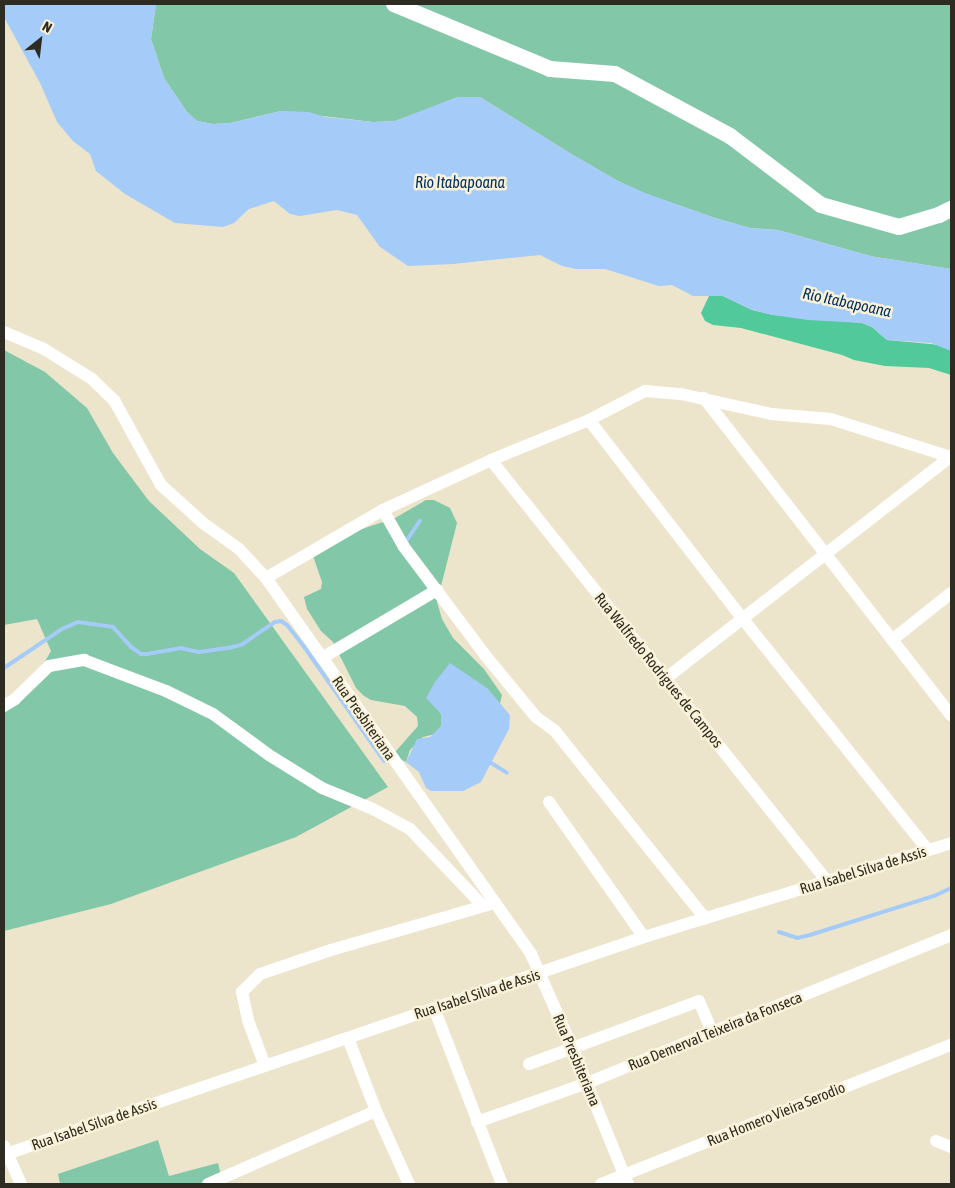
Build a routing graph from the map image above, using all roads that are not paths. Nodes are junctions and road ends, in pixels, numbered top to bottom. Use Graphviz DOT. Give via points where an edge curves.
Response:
graph roads {
  1 [pos="394,4"];
  2 [pos="951,208"];
  3 [pos="4,332"];
  4 [pos="704,398"];
  5 [pos="589,420"];
  6 [pos="950,457"];
  7 [pos="492,460"];
  8 [pos="384,510"];
  9 [pos="825,554"];
  10 [pos="266,578"];
  11 [pos="436,590"];
  12 [pos="951,593"];
  13 [pos="742,618"];
  14 [pos="892,640"];
  15 [pos="322,658"];
  16 [pos="665,679"];
  17 [pos="4,706"];
  18 [pos="951,715"];
  19 [pos="549,802"];
  20 [pos="951,843"];
  21 [pos="928,850"];
  22 [pos="827,881"];
  23 [pos="489,905"];
  24 [pos="705,918"];
  25 [pos="951,935"];
  26 [pos="644,937"];
  27 [pos="539,974"];
  28 [pos="434,1008"];
  29 [pos="712,1032"];
  30 [pos="348,1038"];
  31 [pos="951,1045"];
  32 [pos="572,1048"];
  33 [pos="529,1064"];
  34 [pos="265,1066"];
  35 [pos="587,1083"];
  36 [pos="376,1111"];
  37 [pos="477,1122"];
  38 [pos="936,1141"];
  39 [pos="951,1146"];
  40 [pos="5,1150"];
  41 [pos="626,1179"];
  42 [pos="21,1184"];
  43 [pos="208,1184"];
  44 [pos="409,1184"];
  45 [pos="502,1184"];
  46 [pos="601,1184"];
  1 -- 2 [label="street" via="550,69 615,74 730,136 821,205 899,227"];
  3 -- 10 [label="street, Rua Presbiteriana" via="44,349 92,378 114,400 161,485 203,523 239,549"];
  4 -- 5 [label="street" via="645,391"];
  4 -- 6 [label="street" via="771,414 831,419"];
  4 -- 9 [label="street"];
  5 -- 7 [label="street"];
  5 -- 13 [label="street"];
  6 -- 9 [label="street"];
  7 -- 8 [label="street"];
  7 -- 16 [label="street, Rua Walfredo Rodrigues de Campos"];
  8 -- 10 [label="street"];
  8 -- 11 [label="street" via="404,547"];
  9 -- 13 [label="street"];
  9 -- 14 [label="street"];
  10 -- 15 [label="street, Rua Presbiteriana"];
  11 -- 15 [label="street"];
  11 -- 24 [label="street" via="485,655 536,717 555,731"];
  12 -- 14 [label="street"];
  13 -- 16 [label="street"];
  13 -- 21 [label="street"];
  14 -- 18 [label="street"];
  15 -- 23 [label="street, Rua Presbiteriana"];
  16 -- 22 [label="street, Rua Walfredo Rodrigues de Campos"];
  17 -- 23 [label="street" via="49,666 84,660 166,692 213,714 322,788 373,809 410,829"];
  19 -- 26 [label="street"];
  20 -- 21 [label="street, Rua Isabel Silva de Assis"];
  21 -- 22 [label="street, Rua Isabel Silva de Assis"];
  22 -- 24 [label="street, Rua Isabel Silva de Assis"];
  23 -- 27 [label="street, Rua Presbiteriana" via="531,954"];
  23 -- 34 [label="street" via="260,974 242,992 248,1020"];
  24 -- 26 [label="street, Rua Isabel Silva de Assis"];
  25 -- 29 [label="street, Rua Demerval Teixeira da Fonseca"];
  26 -- 27 [label="street, Rua Isabel Silva de Assis"];
  27 -- 28 [label="street, Rua Isabel Silva de Assis"];
  27 -- 32 [label="street, Rua Presbiteriana"];
  28 -- 30 [label="street, Rua Isabel Silva de Assis"];
  28 -- 37 [label="street"];
  29 -- 32 [label="street" via="699,1001"];
  29 -- 35 [label="street, Rua Demerval Teixeira da Fonseca"];
  30 -- 34 [label="street, Rua Isabel Silva de Assis"];
  30 -- 36 [label="street"];
  31 -- 41 [label="street, Rua Homero Vieira Serodio"];
  32 -- 33 [label="street"];
  32 -- 35 [label="street, Rua Presbiteriana"];
  34 -- 40 [label="street, Rua Isabel Silva de Assis"];
  35 -- 37 [label="street, Rua Demerval Teixeira da Fonseca"];
  35 -- 41 [label="street, Rua Presbiteriana"];
  36 -- 43 [label="street"];
  36 -- 44 [label="street"];
  37 -- 45 [label="street"];
  38 -- 39 [label="street"];
  40 -- 42 [label="street"];
  41 -- 46 [label="street, Rua Homero Vieira Serodio"];
}
